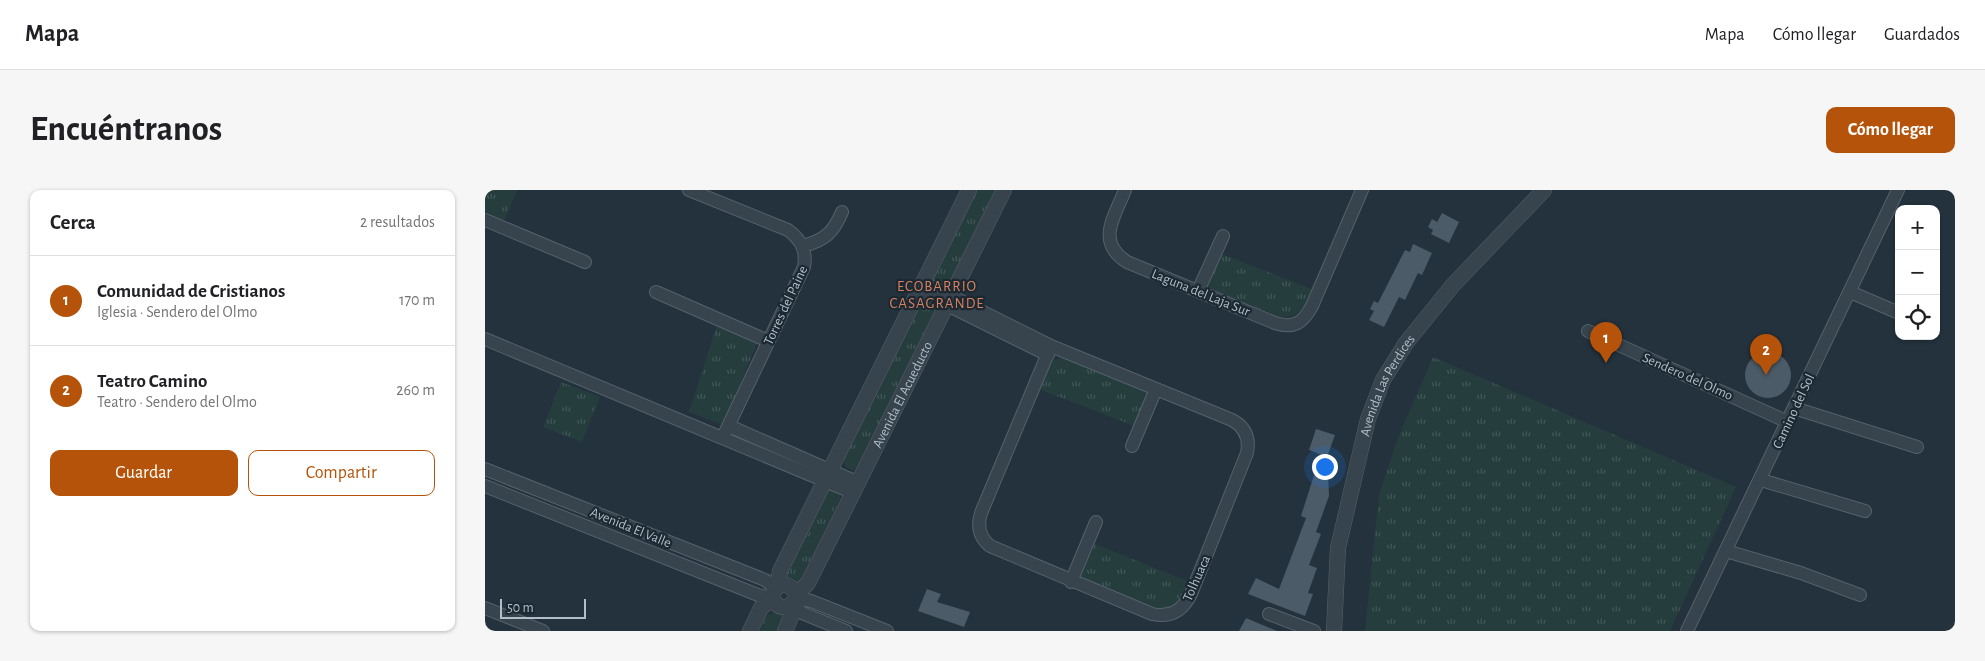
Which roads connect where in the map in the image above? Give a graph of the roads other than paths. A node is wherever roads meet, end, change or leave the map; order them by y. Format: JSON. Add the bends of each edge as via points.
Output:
{"nodes":[{"id":1,"x":689,"y":190,"type":"edge"},
{"id":2,"x":1004,"y":190,"type":"edge"},
{"id":3,"x":1125,"y":190,"type":"edge"},
{"id":4,"x":1362,"y":190,"type":"edge"},
{"id":5,"x":1544,"y":190,"type":"edge"},
{"id":6,"x":1898,"y":190,"type":"edge"},
{"id":7,"x":968,"y":191,"type":"edge"},
{"id":8,"x":842,"y":212,"type":"dead end"},
{"id":9,"x":485,"y":220,"type":"edge"},
{"id":10,"x":1223,"y":236,"type":"dead end"},
{"id":11,"x":803,"y":246,"type":"junction"},
{"id":12,"x":585,"y":262,"type":"dead end"},
{"id":13,"x":921,"y":287,"type":"junction"},
{"id":14,"x":1198,"y":291,"type":"junction"},
{"id":15,"x":656,"y":292,"type":"dead end"},
{"id":16,"x":1850,"y":292,"type":"junction"},
{"id":17,"x":949,"y":300,"type":"junction"},
{"id":18,"x":1895,"y":311,"type":"edge"},
{"id":19,"x":1589,"y":331,"type":"dead end"},
{"id":20,"x":485,"y":339,"type":"edge"},
{"id":21,"x":769,"y":341,"type":"junction"},
{"id":22,"x":1050,"y":350,"type":"junction"},
{"id":23,"x":1156,"y":389,"type":"junction"},
{"id":24,"x":1794,"y":408,"type":"junction"},
{"id":25,"x":1788,"y":422,"type":"junction"},
{"id":26,"x":726,"y":431,"type":"junction"},
{"id":27,"x":1132,"y":446,"type":"dead end"},
{"id":28,"x":1917,"y":447,"type":"dead end"},
{"id":29,"x":485,"y":469,"type":"edge"},
{"id":30,"x":827,"y":475,"type":"junction"},
{"id":31,"x":1761,"y":480,"type":"junction"},
{"id":32,"x":485,"y":486,"type":"edge"},
{"id":33,"x":857,"y":488,"type":"junction"},
{"id":34,"x":1865,"y":511,"type":"dead end"},
{"id":35,"x":1096,"y":522,"type":"dead end"},
{"id":36,"x":1726,"y":551,"type":"junction"},
{"id":37,"x":1071,"y":582,"type":"junction"},
{"id":38,"x":775,"y":593,"type":"junction"},
{"id":39,"x":1860,"y":595,"type":"dead end"},
{"id":40,"x":793,"y":601,"type":"junction"},
{"id":41,"x":485,"y":608,"type":"edge"},
{"id":42,"x":1269,"y":614,"type":"dead end"},
{"id":43,"x":543,"y":631,"type":"edge"},
{"id":44,"x":750,"y":631,"type":"edge"},
{"id":45,"x":785,"y":631,"type":"edge"},
{"id":46,"x":846,"y":631,"type":"edge"},
{"id":47,"x":887,"y":631,"type":"edge"},
{"id":48,"x":1314,"y":631,"type":"edge"},
{"id":49,"x":1334,"y":631,"type":"edge"},
{"id":50,"x":1687,"y":631,"type":"edge"}],
"edges":[{"from":1,"to":11,"type":"street","name":"Torres del Paine","via":[[788,230],[799,238]]},
{"from":2,"to":17,"type":"street","name":"Avenida El Acueducto"},
{"from":3,"to":14,"type":"street","name":"Laguna del Laja Sur","via":[[1110,228],[1110,244],[1118,256]]},
{"from":4,"to":14,"type":"street","name":"Laguna del Laja Sur","via":[[1312,306],[1299,323],[1289,326],[1275,323]]},
{"from":5,"to":49,"type":"street","name":"Avenida Las Perdices","via":[[1453,285],[1406,343],[1383,380],[1368,419],[1341,532],[1336,565]]},
{"from":6,"to":16,"type":"street","name":"Camino del Sol"},
{"from":7,"to":13,"type":"street"},
{"from":8,"to":11,"type":"street","via":[[832,233],[825,239]]},
{"from":9,"to":12,"type":"street"},
{"from":10,"to":14,"type":"street"},
{"from":11,"to":21,"type":"street","name":"Torres del Paine","via":[[805,267]]},
{"from":13,"to":17,"type":"street"},
{"from":13,"to":30,"type":"street"},
{"from":15,"to":21,"type":"street"},
{"from":16,"to":18,"type":"street"},
{"from":16,"to":24,"type":"street","name":"Camino del Sol"},
{"from":17,"to":22,"type":"street"},
{"from":17,"to":33,"type":"street","name":"Avenida El Acueducto"},
{"from":19,"to":25,"type":"street","name":"Sendero del Olmo"},
{"from":20,"to":26,"type":"street"},
{"from":21,"to":26,"type":"street","name":"Torres del Paine"},
{"from":22,"to":23,"type":"street","name":"Tolhuaca"},
{"from":22,"to":37,"type":"street","name":"Tolhuaca","via":[[981,513],[979,531],[989,546]]},
{"from":23,"to":27,"type":"street"},
{"from":23,"to":37,"type":"street","name":"Tolhuaca","via":[[1236,422],[1243,428],[1248,442],[1247,453],[1191,594],[1181,609],[1158,615]]},
{"from":24,"to":25,"type":"street","name":"Camino del Sol"},
{"from":24,"to":28,"type":"street"},
{"from":25,"to":31,"type":"street","name":"Camino del Sol"},
{"from":26,"to":30,"type":"street"},
{"from":29,"to":38,"type":"street","name":"Avenida El Valle","via":[[765,580]]},
{"from":30,"to":33,"type":"street"},
{"from":30,"to":38,"type":"street","via":[[780,571]]},
{"from":31,"to":34,"type":"street"},
{"from":31,"to":36,"type":"street","name":"Camino del Sol"},
{"from":32,"to":38,"type":"street","name":"Avenida El Valle","via":[[757,595]]},
{"from":33,"to":40,"type":"street","name":"Avenida El Acueducto","via":[[808,584]]},
{"from":35,"to":37,"type":"street"},
{"from":36,"to":39,"type":"street"},
{"from":36,"to":50,"type":"street","name":"Camino del Sol"},
{"from":38,"to":40,"type":"street","via":[[780,607]]},
{"from":38,"to":44,"type":"street","via":[[761,608]]},
{"from":40,"to":45,"type":"street","name":"Avenida El Acueducto"},
{"from":40,"to":46,"type":"street","via":[[802,613]]},
{"from":40,"to":47,"type":"street","via":[[811,601]]},
{"from":41,"to":43,"type":"street"},
{"from":42,"to":48,"type":"street"}]}
